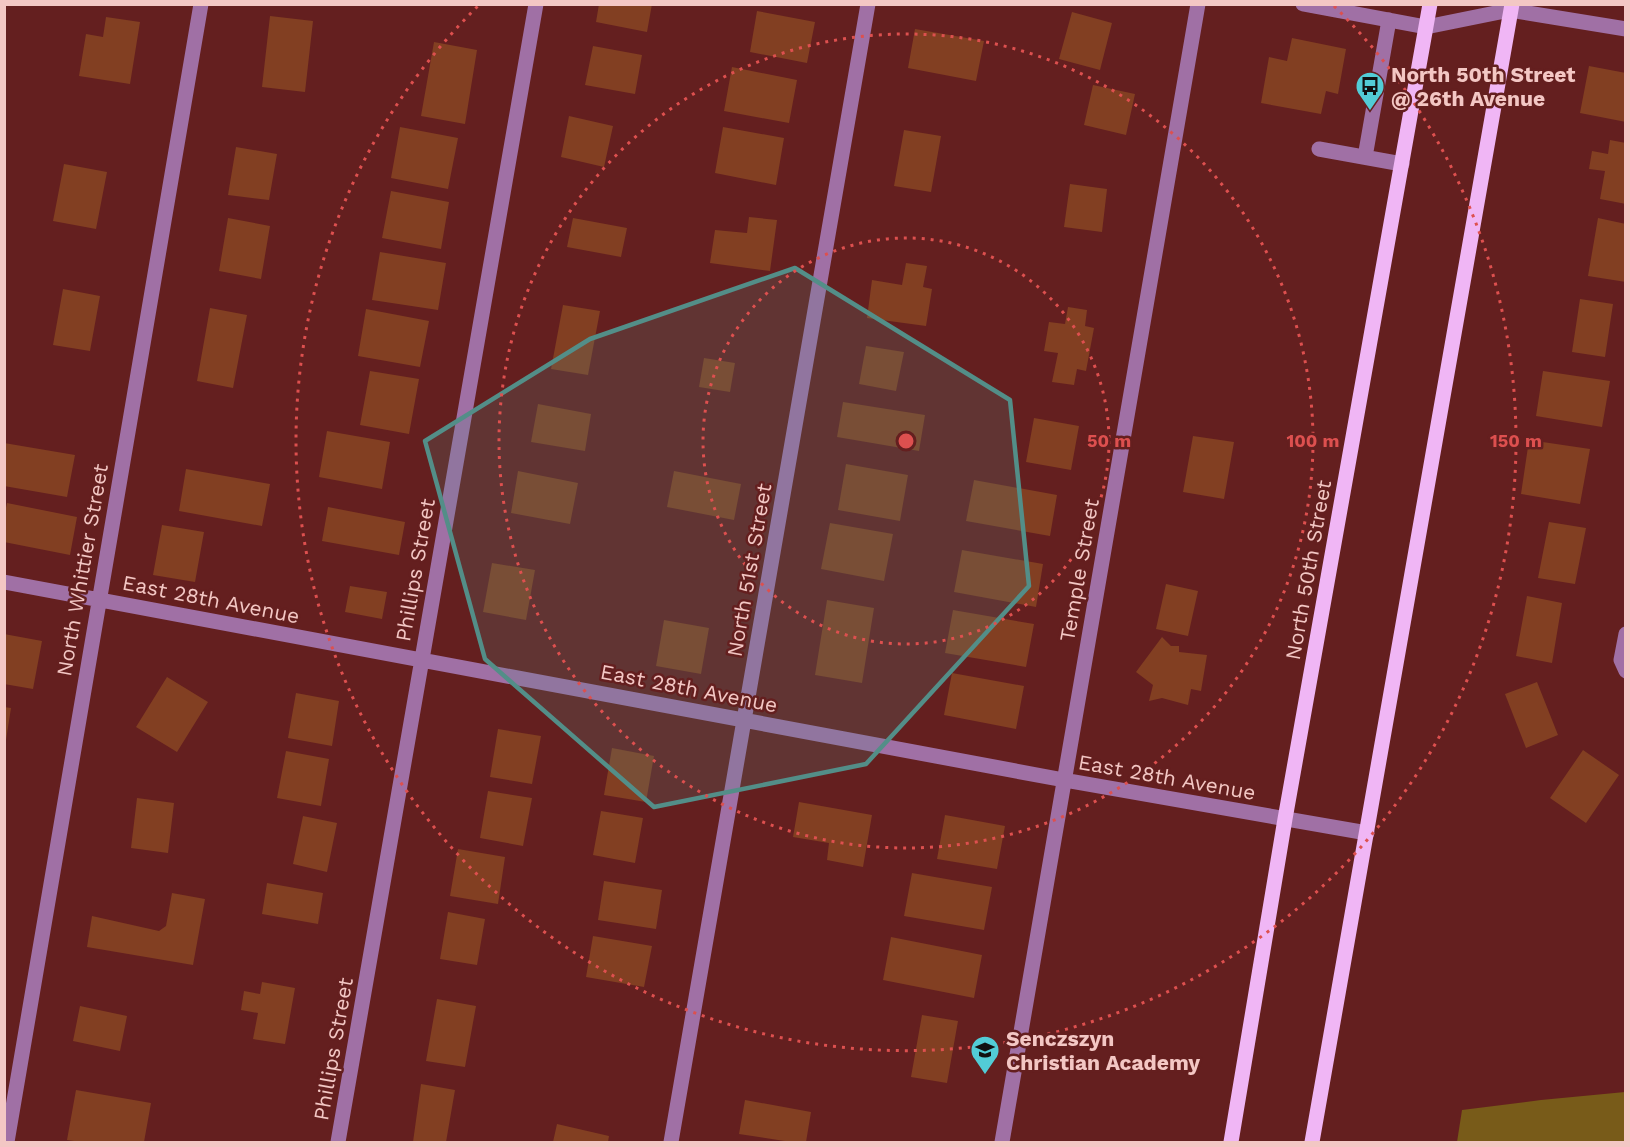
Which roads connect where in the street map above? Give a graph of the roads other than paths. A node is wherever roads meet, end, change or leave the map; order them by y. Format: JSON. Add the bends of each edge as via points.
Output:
{"nodes":[{"id":1,"x":201,"y":4,"type":"edge"},
{"id":2,"x":536,"y":4,"type":"edge"},
{"id":3,"x":868,"y":4,"type":"edge"},
{"id":4,"x":1198,"y":4,"type":"edge"},
{"id":5,"x":1303,"y":4,"type":"edge"},
{"id":6,"x":1430,"y":4,"type":"edge"},
{"id":7,"x":1511,"y":7,"type":"edge"},
{"id":8,"x":1389,"y":20,"type":"junction"},
{"id":9,"x":1426,"y":27,"type":"junction"},
{"id":10,"x":1626,"y":29,"type":"edge"},
{"id":11,"x":1319,"y":149,"type":"dead end"},
{"id":12,"x":1365,"y":157,"type":"junction"},
{"id":13,"x":1402,"y":164,"type":"junction"},
{"id":14,"x":4,"y":582,"type":"edge"},
{"id":15,"x":99,"y":599,"type":"junction"},
{"id":16,"x":1626,"y":634,"type":"edge"},
{"id":17,"x":421,"y":659,"type":"junction"},
{"id":18,"x":1626,"y":671,"type":"edge"},
{"id":19,"x":744,"y":720,"type":"junction"},
{"id":20,"x":1064,"y":780,"type":"junction"},
{"id":21,"x":1285,"y":819,"type":"junction"},
{"id":22,"x":1366,"y":833,"type":"junction"},
{"id":23,"x":7,"y":1143,"type":"edge"},
{"id":24,"x":338,"y":1143,"type":"edge"},
{"id":25,"x":671,"y":1143,"type":"edge"},
{"id":26,"x":1002,"y":1143,"type":"edge"},
{"id":27,"x":1231,"y":1143,"type":"edge"},
{"id":28,"x":1312,"y":1143,"type":"edge"}],
"edges":[{"from":1,"to":15,"type":"street","name":"North Whittier Street"},
{"from":2,"to":17,"type":"street","name":"Phillips Street"},
{"from":3,"to":19,"type":"street","name":"North 51st Street"},
{"from":4,"to":20,"type":"street","name":"Temple Street"},
{"from":5,"to":8,"type":"street"},
{"from":6,"to":9,"type":"main road","name":"North 50th Street"},
{"from":7,"to":9,"type":"street"},
{"from":7,"to":10,"type":"street"},
{"from":7,"to":22,"type":"main road"},
{"from":8,"to":9,"type":"street"},
{"from":8,"to":12,"type":"street"},
{"from":9,"to":13,"type":"main road","name":"North 50th Street"},
{"from":11,"to":12,"type":"street"},
{"from":12,"to":13,"type":"street"},
{"from":13,"to":21,"type":"main road","name":"North 50th Street"},
{"from":14,"to":15,"type":"street","name":"East 28th Avenue"},
{"from":15,"to":17,"type":"street","name":"East 28th Avenue"},
{"from":15,"to":23,"type":"street","name":"North Whittier Street"},
{"from":16,"to":18,"type":"street","via":[[1621,660]]},
{"from":17,"to":19,"type":"street","name":"East 28th Avenue"},
{"from":17,"to":24,"type":"street","name":"Phillips Street"},
{"from":19,"to":20,"type":"street","name":"East 28th Avenue"},
{"from":19,"to":25,"type":"street","name":"North 51st Street"},
{"from":20,"to":21,"type":"street","name":"East 28th Avenue"},
{"from":20,"to":26,"type":"street","name":"Temple Street"},
{"from":21,"to":22,"type":"street","name":"East 28th Avenue"},
{"from":21,"to":27,"type":"main road","name":"North 50th Street"},
{"from":22,"to":28,"type":"main road"}]}
